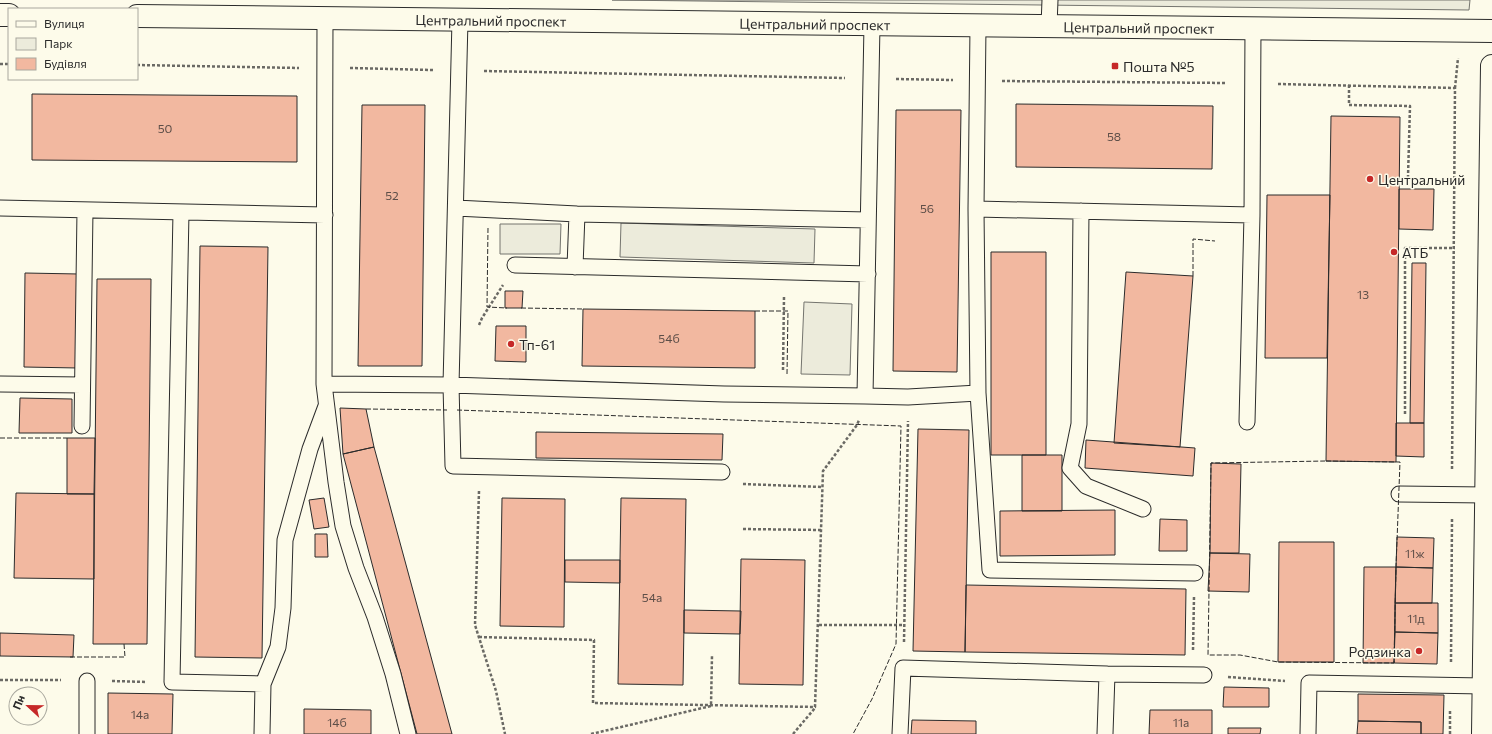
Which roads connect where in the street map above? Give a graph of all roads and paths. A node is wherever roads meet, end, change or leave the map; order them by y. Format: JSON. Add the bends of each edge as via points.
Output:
{"nodes":[{"id":1,"x":1050,"y":0,"type":"edge"},
{"id":2,"x":138,"y":16,"type":"edge"},
{"id":3,"x":325,"y":18,"type":"junction"},
{"id":4,"x":460,"y":20,"type":"junction"},
{"id":5,"x":872,"y":25,"type":"junction"},
{"id":6,"x":978,"y":26,"type":"junction"},
{"id":7,"x":1049,"y":26,"type":"junction"},
{"id":8,"x":1253,"y":28,"type":"junction"},
{"id":9,"x":1492,"y":31,"type":"edge"},
{"id":10,"x":1492,"y":66,"type":"edge"},
{"id":11,"x":1349,"y":85,"type":"dead end"},
{"id":12,"x":1408,"y":177,"type":"dead end"},
{"id":13,"x":0,"y":208,"type":"edge"},
{"id":14,"x":456,"y":208,"type":"junction"},
{"id":15,"x":976,"y":208,"type":"junction"},
{"id":16,"x":85,"y":210,"type":"junction"},
{"id":17,"x":1081,"y":211,"type":"junction"},
{"id":18,"x":180,"y":212,"type":"junction"},
{"id":19,"x":577,"y":214,"type":"junction"},
{"id":20,"x":325,"y":215,"type":"junction"},
{"id":21,"x":1252,"y":215,"type":"junction"},
{"id":22,"x":868,"y":220,"type":"junction"},
{"id":23,"x":1454,"y":248,"type":"dead end"},
{"id":24,"x":515,"y":265,"type":"joint"},
{"id":25,"x":575,"y":267,"type":"junction"},
{"id":26,"x":785,"y":272,"type":"junction"},
{"id":27,"x":868,"y":274,"type":"junction"},
{"id":28,"x":477,"y":332,"type":"dead end"},
{"id":29,"x":0,"y":384,"type":"edge"},
{"id":30,"x":324,"y":384,"type":"junction"},
{"id":31,"x":82,"y":385,"type":"junction"},
{"id":32,"x":451,"y":385,"type":"junction"},
{"id":33,"x":978,"y":393,"type":"junction"},
{"id":34,"x":782,"y":395,"type":"junction"},
{"id":35,"x":865,"y":396,"type":"junction"},
{"id":36,"x":908,"y":397,"type":"junction"},
{"id":37,"x":327,"y":405,"type":"junction"},
{"id":38,"x":1405,"y":414,"type":"dead end"},
{"id":39,"x":1247,"y":422,"type":"dead end"},
{"id":40,"x":82,"y":426,"type":"dead end"},
{"id":41,"x":479,"y":467,"type":"junction"},
{"id":42,"x":722,"y":472,"type":"joint"},
{"id":43,"x":822,"y":487,"type":"junction"},
{"id":44,"x":1398,"y":494,"type":"dead end"},
{"id":45,"x":1486,"y":495,"type":"junction"},
{"id":46,"x":1143,"y":509,"type":"dead end"},
{"id":47,"x":743,"y":529,"type":"dead end"},
{"id":48,"x":821,"y":530,"type":"junction"},
{"id":49,"x":1195,"y":573,"type":"joint"},
{"id":50,"x":819,"y":625,"type":"junction"},
{"id":51,"x":904,"y":625,"type":"junction"},
{"id":52,"x":479,"y":637,"type":"junction"},
{"id":53,"x":712,"y":655,"type":"dead end"},
{"id":54,"x":903,"y":668,"type":"junction"},
{"id":55,"x":1107,"y":674,"type":"junction"},
{"id":56,"x":1198,"y":675,"type":"junction"},
{"id":57,"x":0,"y":680,"type":"edge"},
{"id":58,"x":87,"y":681,"type":"junction"},
{"id":59,"x":172,"y":682,"type":"junction"},
{"id":60,"x":1309,"y":683,"type":"junction"},
{"id":61,"x":263,"y":684,"type":"junction"},
{"id":62,"x":1487,"y":700,"type":"edge"},
{"id":63,"x":711,"y":706,"type":"junction"},
{"id":64,"x":815,"y":707,"type":"junction"},
{"id":65,"x":87,"y":734,"type":"edge"},
{"id":66,"x":262,"y":734,"type":"edge"},
{"id":67,"x":408,"y":734,"type":"edge"},
{"id":68,"x":505,"y":734,"type":"edge"},
{"id":69,"x":592,"y":734,"type":"edge"},
{"id":70,"x":793,"y":734,"type":"edge"},
{"id":71,"x":900,"y":734,"type":"edge"},
{"id":72,"x":1105,"y":734,"type":"edge"},
{"id":73,"x":1308,"y":734,"type":"edge"},
{"id":74,"x":1483,"y":734,"type":"edge"}],
"edges":[{"from":1,"to":7,"type":"lane"},
{"from":2,"to":3,"type":"street","name":"Центральний проспект"},
{"from":3,"to":4,"type":"street","name":"Центральний проспект"},
{"from":3,"to":20,"type":"lane"},
{"from":4,"to":5,"type":"street","name":"Центральний проспект"},
{"from":4,"to":14,"type":"lane"},
{"from":5,"to":6,"type":"street","name":"Центральний проспект"},
{"from":5,"to":22,"type":"lane"},
{"from":6,"to":7,"type":"street","name":"Центральний проспект"},
{"from":6,"to":15,"type":"lane"},
{"from":7,"to":8,"type":"street","name":"Центральний проспект"},
{"from":8,"to":9,"type":"street","name":"Центральний проспект"},
{"from":8,"to":21,"type":"lane"},
{"from":10,"to":45,"type":"street"},
{"from":11,"to":12,"type":"path","via":[[1349,105],[1410,106]]},
{"from":13,"to":16,"type":"lane"},
{"from":14,"to":19,"type":"lane"},
{"from":14,"to":32,"type":"lane"},
{"from":15,"to":17,"type":"lane"},
{"from":15,"to":33,"type":"lane"},
{"from":16,"to":18,"type":"lane"},
{"from":16,"to":31,"type":"lane"},
{"from":17,"to":21,"type":"lane"},
{"from":17,"to":46,"type":"lane","via":[[1079,424],[1070,468],[1086,486]]},
{"from":18,"to":20,"type":"lane"},
{"from":18,"to":59,"type":"lane"},
{"from":19,"to":22,"type":"lane"},
{"from":19,"to":25,"type":"lane"},
{"from":20,"to":30,"type":"lane"},
{"from":21,"to":39,"type":"lane"},
{"from":22,"to":27,"type":"lane"},
{"from":23,"to":38,"type":"path","via":[[1404,248]]},
{"from":24,"to":25,"type":"lane"},
{"from":24,"to":28,"type":"path","via":[[482,318]]},
{"from":25,"to":26,"type":"lane"},
{"from":26,"to":27,"type":"lane"},
{"from":26,"to":34,"type":"path"},
{"from":27,"to":35,"type":"lane"},
{"from":29,"to":31,"type":"lane"},
{"from":30,"to":32,"type":"lane"},
{"from":30,"to":37,"type":"lane"},
{"from":31,"to":40,"type":"lane"},
{"from":32,"to":34,"type":"lane"},
{"from":32,"to":41,"type":"lane","via":[[453,466]]},
{"from":33,"to":36,"type":"lane"},
{"from":33,"to":49,"type":"lane","via":[[990,570]]},
{"from":34,"to":35,"type":"lane"},
{"from":35,"to":36,"type":"lane"},
{"from":35,"to":43,"type":"path","via":[[858,425],[823,471]]},
{"from":36,"to":51,"type":"path"},
{"from":37,"to":61,"type":"lane","via":[[310,449],[285,540],[283,608],[278,647]]},
{"from":37,"to":67,"type":"lane","via":[[343,526],[393,674]]},
{"from":41,"to":42,"type":"lane"},
{"from":41,"to":52,"type":"path","via":[[475,624]]},
{"from":42,"to":43,"type":"path","via":[[722,483]]},
{"from":43,"to":48,"type":"path"},
{"from":44,"to":45,"type":"lane"},
{"from":45,"to":62,"type":"street"},
{"from":47,"to":48,"type":"path"},
{"from":48,"to":50,"type":"path"},
{"from":49,"to":56,"type":"path"},
{"from":50,"to":51,"type":"path"},
{"from":50,"to":64,"type":"path"},
{"from":51,"to":54,"type":"path"},
{"from":52,"to":63,"type":"path","via":[[594,640],[593,704]]},
{"from":52,"to":68,"type":"path","via":[[496,691]]},
{"from":53,"to":63,"type":"path"},
{"from":54,"to":55,"type":"lane"},
{"from":54,"to":71,"type":"lane"},
{"from":55,"to":56,"type":"lane"},
{"from":55,"to":72,"type":"lane"},
{"from":56,"to":60,"type":"path"},
{"from":57,"to":58,"type":"path"},
{"from":58,"to":59,"type":"path"},
{"from":58,"to":65,"type":"lane"},
{"from":59,"to":61,"type":"lane"},
{"from":60,"to":62,"type":"lane"},
{"from":60,"to":73,"type":"lane"},
{"from":61,"to":66,"type":"lane"},
{"from":62,"to":74,"type":"street"},
{"from":63,"to":64,"type":"path"},
{"from":63,"to":69,"type":"path"},
{"from":64,"to":70,"type":"path"}]}
